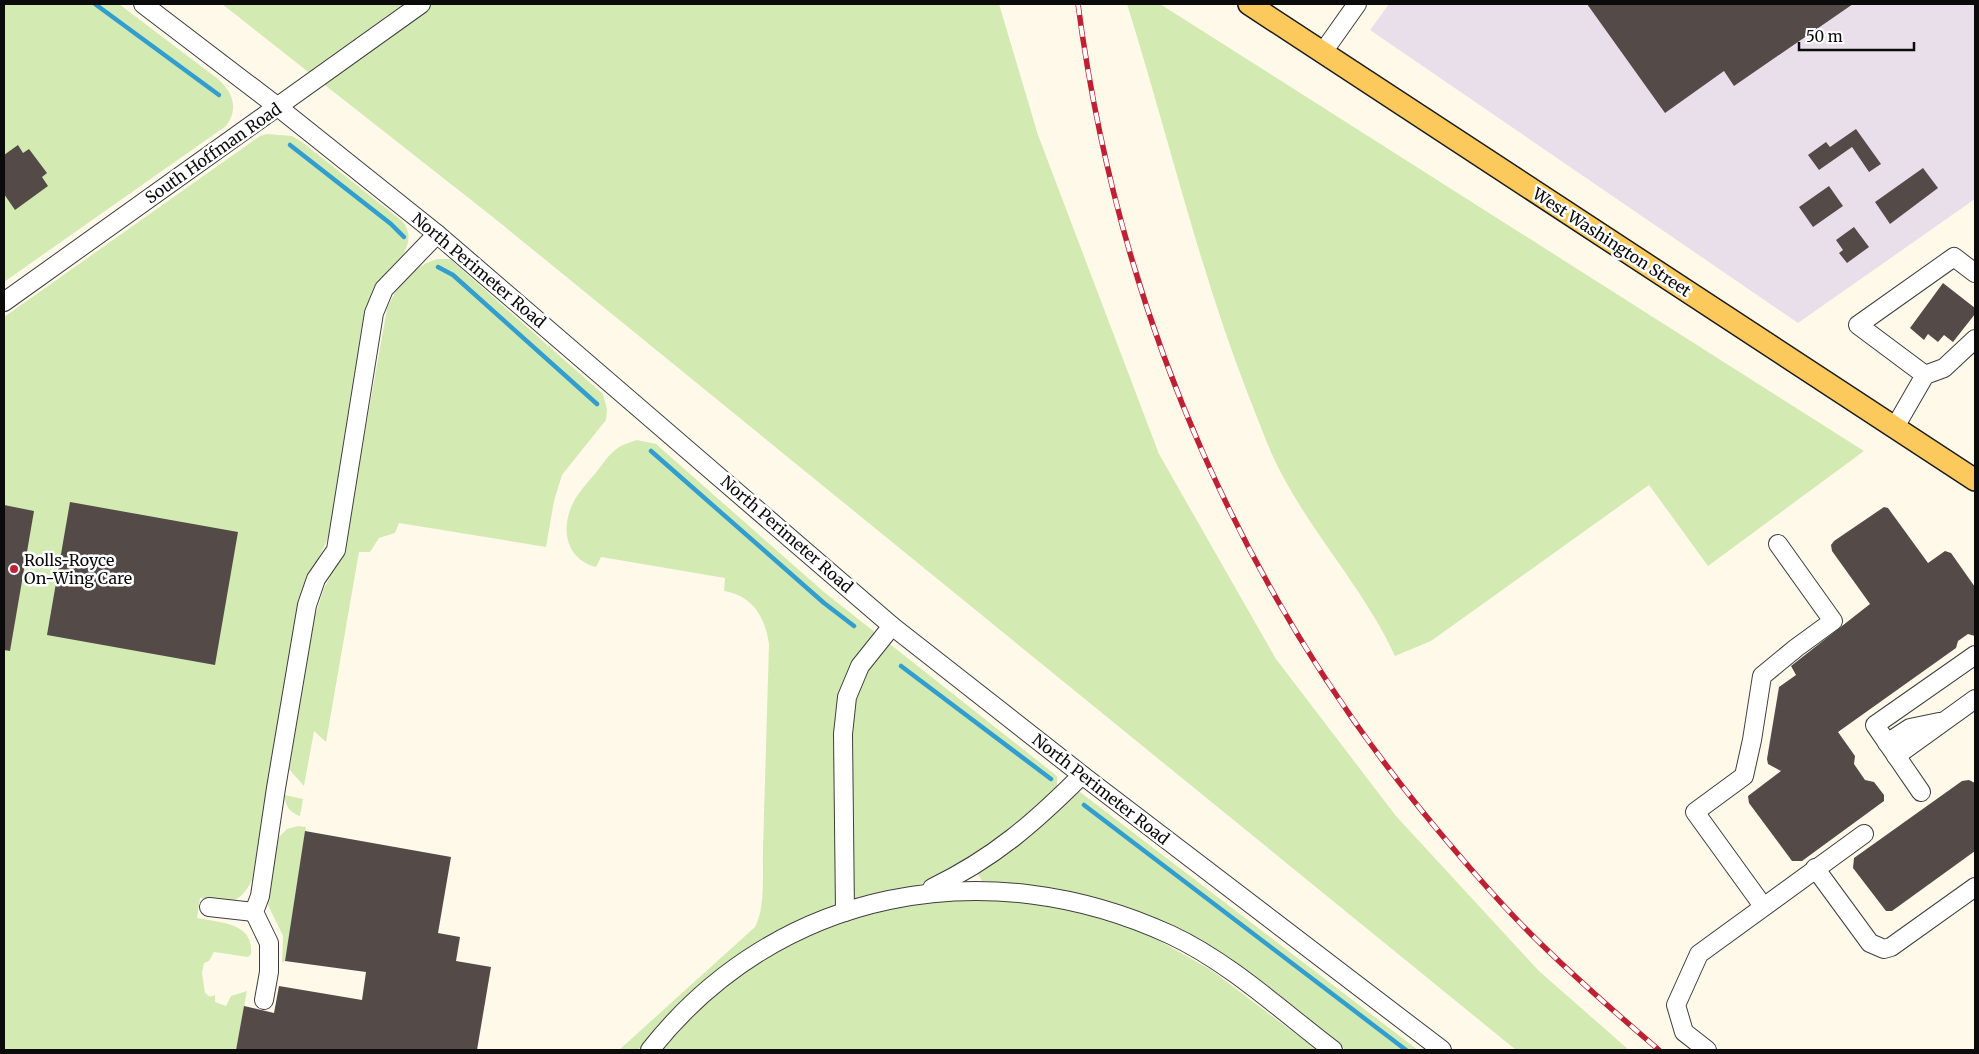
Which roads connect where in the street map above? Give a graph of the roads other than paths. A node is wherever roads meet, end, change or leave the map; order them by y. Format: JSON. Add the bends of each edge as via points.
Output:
{"nodes":[{"id":1,"x":143,"y":4,"type":"edge"},
{"id":2,"x":421,"y":4,"type":"edge"},
{"id":3,"x":1249,"y":4,"type":"edge"},
{"id":4,"x":1357,"y":4,"type":"edge"},
{"id":5,"x":1323,"y":52,"type":"junction"},
{"id":6,"x":278,"y":106,"type":"junction"},
{"id":7,"x":438,"y":234,"type":"junction"},
{"id":8,"x":1975,"y":273,"type":"edge"},
{"id":9,"x":4,"y":302,"type":"edge"},
{"id":10,"x":1975,"y":339,"type":"edge"},
{"id":11,"x":1925,"y":376,"type":"junction"},
{"id":12,"x":1895,"y":427,"type":"junction"},
{"id":13,"x":1975,"y":480,"type":"edge"},
{"id":14,"x":1778,"y":544,"type":"dead end"},
{"id":15,"x":892,"y":626,"type":"junction"},
{"id":16,"x":1975,"y":655,"type":"edge"},
{"id":17,"x":1975,"y":699,"type":"edge"},
{"id":18,"x":1891,"y":749,"type":"junction"},
{"id":19,"x":1082,"y":775,"type":"junction"},
{"id":20,"x":1921,"y":792,"type":"dead end"},
{"id":21,"x":1864,"y":834,"type":"dead end"},
{"id":22,"x":1816,"y":868,"type":"junction"},
{"id":23,"x":1975,"y":887,"type":"edge"},
{"id":24,"x":921,"y":894,"type":"junction"},
{"id":25,"x":1764,"y":906,"type":"junction"},
{"id":26,"x":209,"y":907,"type":"dead end"},
{"id":27,"x":254,"y":912,"type":"junction"},
{"id":28,"x":845,"y":912,"type":"junction"},
{"id":29,"x":264,"y":1000,"type":"dead end"},
{"id":30,"x":650,"y":1050,"type":"edge"},
{"id":31,"x":1333,"y":1050,"type":"edge"},
{"id":32,"x":1442,"y":1050,"type":"edge"},
{"id":33,"x":1708,"y":1050,"type":"edge"}],
"edges":[{"from":1,"to":6,"type":"street","name":"North Perimeter Road"},
{"from":2,"to":6,"type":"street","name":"South Hoffman Road"},
{"from":3,"to":5,"type":"main road","name":"West Washington Street"},
{"from":4,"to":5,"type":"street"},
{"from":5,"to":12,"type":"main road","name":"West Washington Street"},
{"from":6,"to":7,"type":"street","name":"North Perimeter Road"},
{"from":6,"to":9,"type":"street","name":"South Hoffman Road"},
{"from":7,"to":15,"type":"street","name":"North Perimeter Road"},
{"from":7,"to":27,"type":"street","via":[[384,289],[374,313],[336,550],[316,579],[307,605],[260,896]]},
{"from":8,"to":11,"type":"street","via":[[1954,257],[1858,325]]},
{"from":10,"to":11,"type":"street","via":[[1944,368]]},
{"from":11,"to":12,"type":"street"},
{"from":12,"to":13,"type":"main road","name":"West Washington Street"},
{"from":14,"to":25,"type":"street","via":[[1833,621],[1762,676],[1744,776],[1695,812]]},
{"from":15,"to":19,"type":"street","name":"North Perimeter Road"},
{"from":15,"to":28,"type":"street","via":[[860,666],[847,697],[843,734]]},
{"from":16,"to":18,"type":"street","via":[[1875,725]]},
{"from":17,"to":18,"type":"street","via":[[1944,721],[1910,728]]},
{"from":18,"to":20,"type":"street"},
{"from":19,"to":24,"type":"street","via":[[1020,834],[960,874]]},
{"from":19,"to":32,"type":"street","name":"North Perimeter Road"},
{"from":21,"to":22,"type":"street"},
{"from":22,"to":23,"type":"street","via":[[1870,943],[1884,948],[1891,948]]},
{"from":22,"to":25,"type":"street"},
{"from":24,"to":28,"type":"street"},
{"from":24,"to":31,"type":"street","via":[[963,890],[1024,892],[1091,905],[1124,916],[1197,950]]},
{"from":25,"to":33,"type":"street","via":[[1698,954],[1676,1005],[1684,1032]]},
{"from":26,"to":27,"type":"street"},
{"from":27,"to":29,"type":"street","via":[[269,943],[269,972]]},
{"from":28,"to":30,"type":"street","via":[[788,936],[746,962],[691,1005]]}]}
